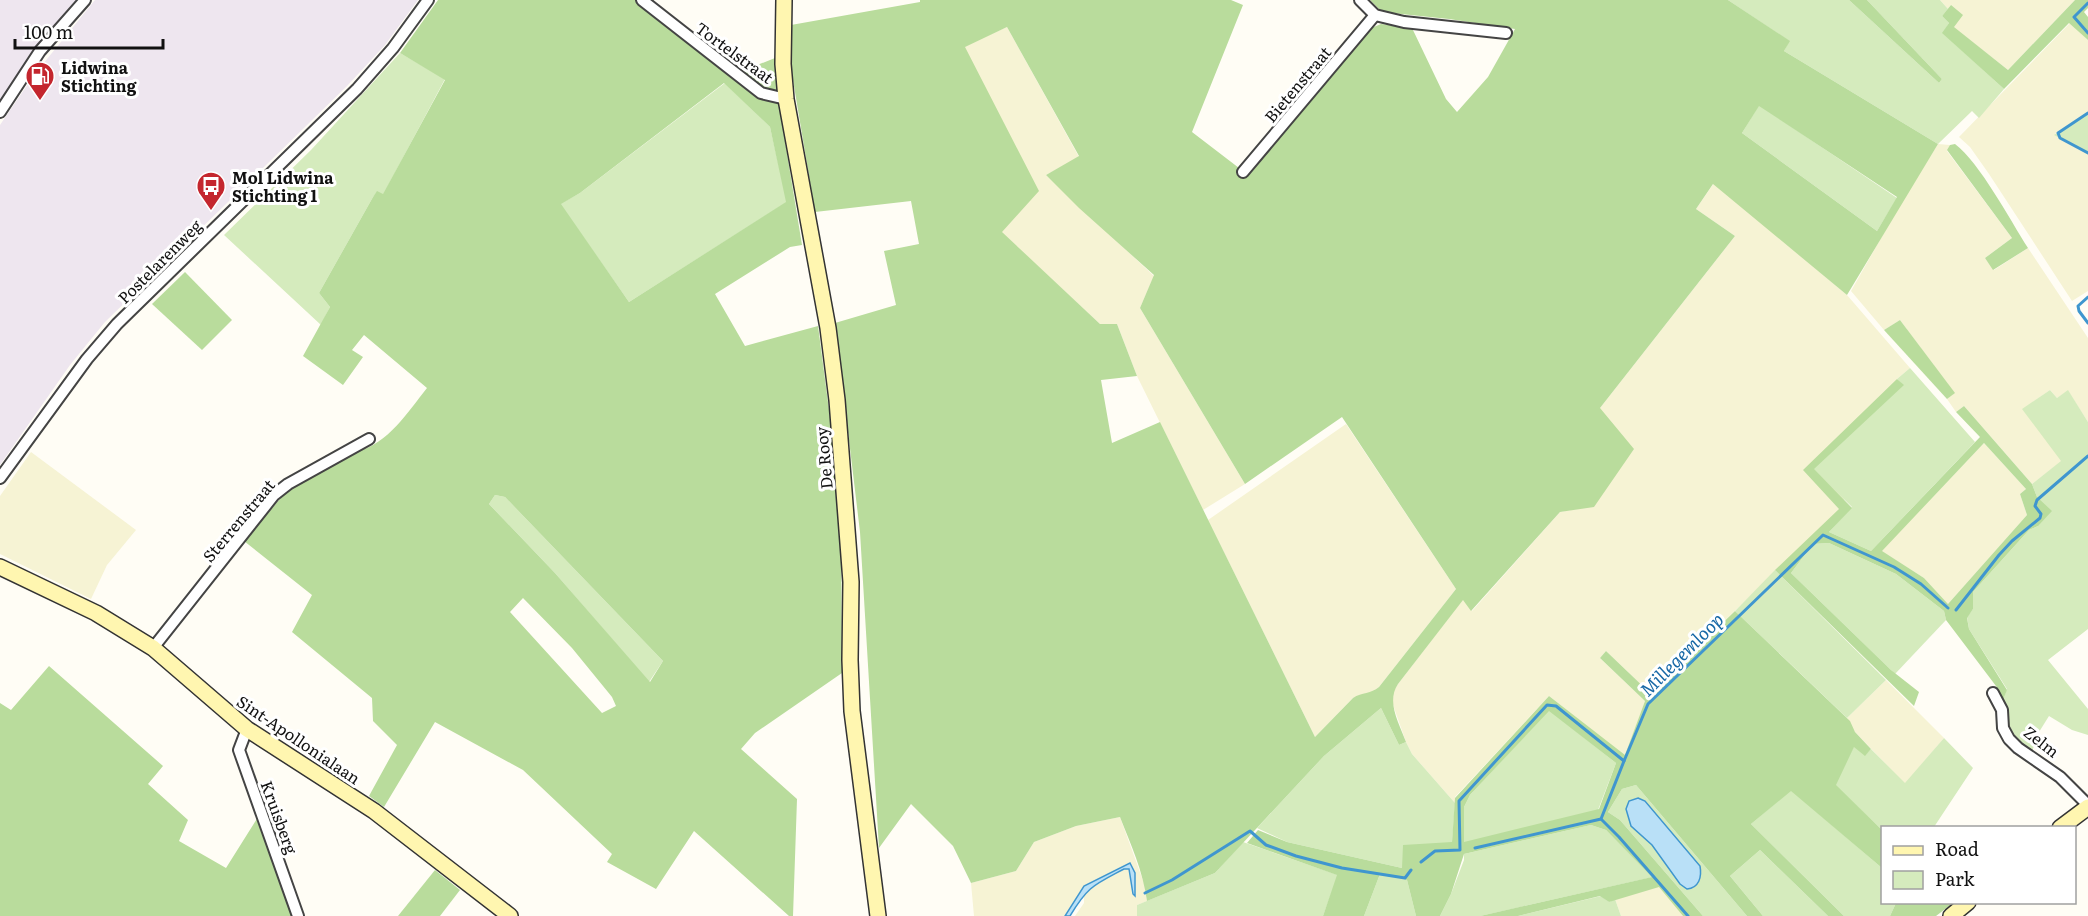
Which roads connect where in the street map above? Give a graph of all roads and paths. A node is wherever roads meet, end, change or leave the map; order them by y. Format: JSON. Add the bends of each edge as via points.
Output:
{"nodes":[{"id":1,"x":85,"y":0,"type":"edge"},
{"id":2,"x":428,"y":0,"type":"edge"},
{"id":3,"x":642,"y":0,"type":"edge"},
{"id":4,"x":784,"y":0,"type":"edge"},
{"id":5,"x":1360,"y":0,"type":"edge"},
{"id":6,"x":1375,"y":15,"type":"junction"},
{"id":7,"x":1506,"y":33,"type":"dead end"},
{"id":8,"x":786,"y":99,"type":"junction"},
{"id":9,"x":0,"y":112,"type":"edge"},
{"id":10,"x":1243,"y":172,"type":"dead end"},
{"id":11,"x":369,"y":438,"type":"dead end"},
{"id":12,"x":0,"y":478,"type":"edge"},
{"id":13,"x":0,"y":567,"type":"edge"},
{"id":14,"x":153,"y":648,"type":"junction"},
{"id":15,"x":1993,"y":693,"type":"dead end"},
{"id":16,"x":247,"y":729,"type":"junction"},
{"id":17,"x":2088,"y":806,"type":"edge"},
{"id":18,"x":2063,"y":826,"type":"edge"},
{"id":19,"x":1967,"y":904,"type":"edge"},
{"id":20,"x":298,"y":916,"type":"edge"},
{"id":21,"x":510,"y":916,"type":"edge"},
{"id":22,"x":878,"y":916,"type":"edge"},
{"id":23,"x":1951,"y":916,"type":"edge"}],
"edges":[{"from":1,"to":9,"type":"street","via":[[40,51]]},
{"from":2,"to":12,"type":"street","name":"Postelarenweg","via":[[357,88],[117,324],[87,358]]},
{"from":3,"to":8,"type":"street","name":"Tortelstraat","via":[[761,93]]},
{"from":4,"to":8,"type":"street","name":"De Rooy"},
{"from":5,"to":6,"type":"street"},
{"from":6,"to":7,"type":"street"},
{"from":6,"to":10,"type":"street","name":"Bietenstraat"},
{"from":8,"to":22,"type":"street","name":"De Rooy","via":[[828,328],[837,400],[851,572],[852,711]]},
{"from":11,"to":14,"type":"street","name":"Sterrenstraat","via":[[274,495]]},
{"from":13,"to":14,"type":"street","name":"Sint-Apollonialaan","via":[[96,613]]},
{"from":14,"to":16,"type":"street","name":"Sint-Apollonialaan"},
{"from":15,"to":17,"type":"street","name":"Zelm","via":[[2009,739],[2060,777]]},
{"from":16,"to":20,"type":"street","name":"Kruisberg","via":[[239,750]]},
{"from":16,"to":21,"type":"street","name":"Sint-Apollonialaan","via":[[374,812]]},
{"from":17,"to":18,"type":"street","name":"Zelm"},
{"from":19,"to":23,"type":"street"}]}
